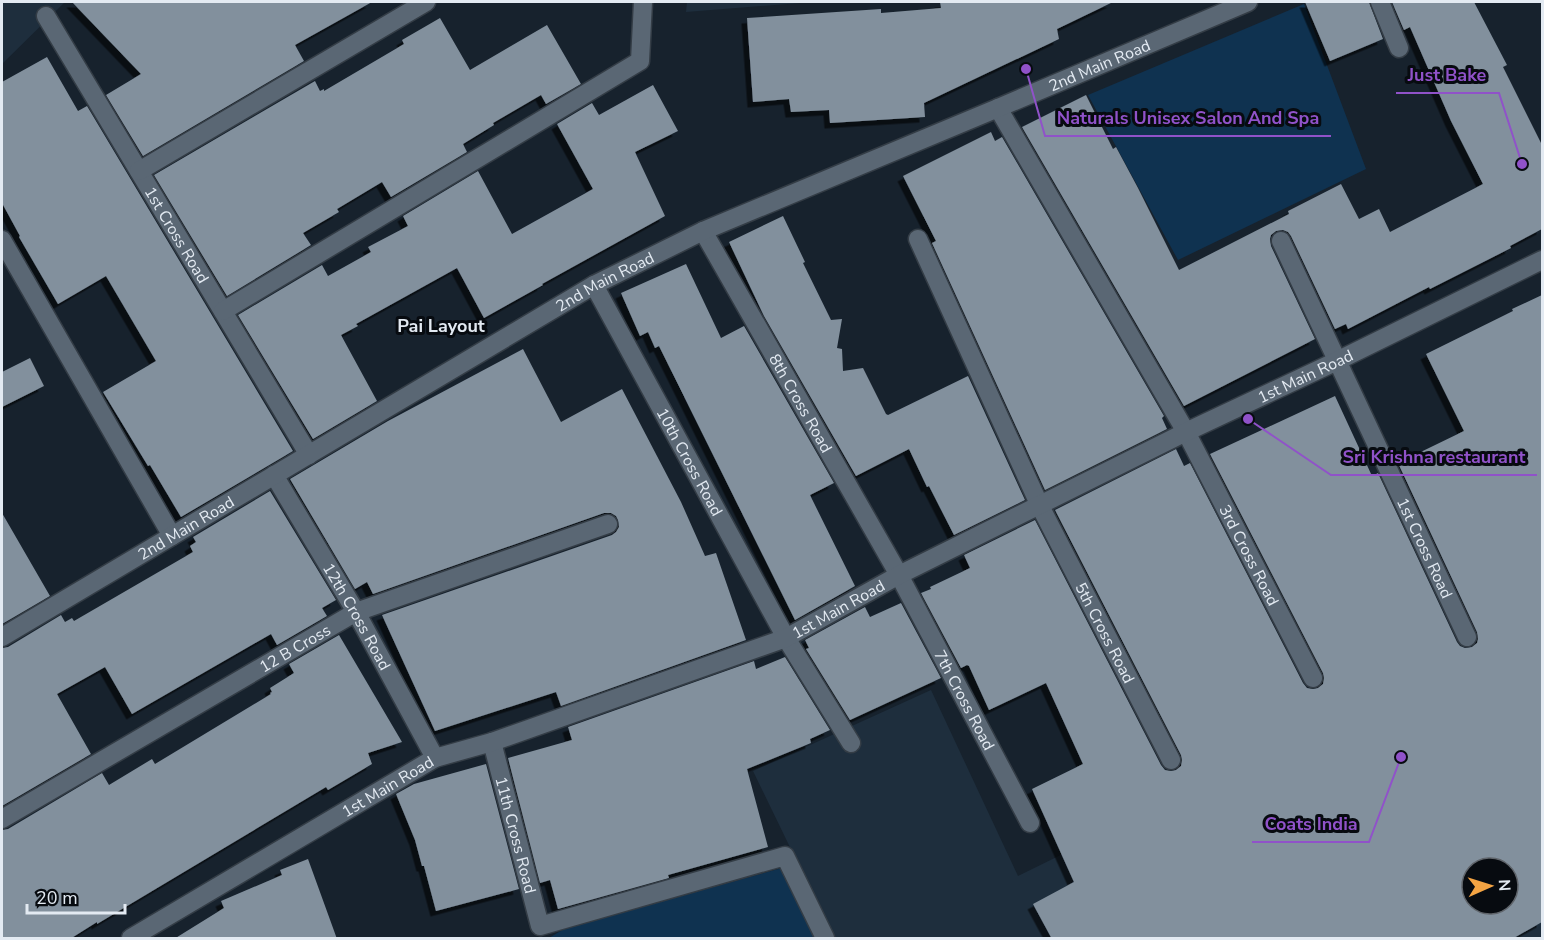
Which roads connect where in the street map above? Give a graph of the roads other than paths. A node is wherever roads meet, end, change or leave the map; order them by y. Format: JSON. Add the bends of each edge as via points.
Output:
{"nodes":[{"id":1,"x":426,"y":2,"type":"edge"},
{"id":2,"x":644,"y":2,"type":"edge"},
{"id":3,"x":1248,"y":2,"type":"edge"},
{"id":4,"x":1380,"y":2,"type":"edge"},
{"id":5,"x":46,"y":16,"type":"dead end"},
{"id":6,"x":1399,"y":48,"type":"dead end"},
{"id":7,"x":998,"y":108,"type":"junction"},
{"id":8,"x":139,"y":171,"type":"junction"},
{"id":9,"x":703,"y":231,"type":"junction"},
{"id":10,"x":918,"y":239,"type":"dead end"},
{"id":11,"x":2,"y":240,"type":"edge"},
{"id":12,"x":1281,"y":241,"type":"dead end"},
{"id":13,"x":1542,"y":260,"type":"edge"},
{"id":14,"x":594,"y":285,"type":"junction"},
{"id":15,"x":223,"y":311,"type":"junction"},
{"id":16,"x":1337,"y":361,"type":"junction"},
{"id":17,"x":1186,"y":432,"type":"junction"},
{"id":18,"x":309,"y":455,"type":"junction"},
{"id":19,"x":274,"y":475,"type":"junction"},
{"id":20,"x":1041,"y":506,"type":"junction"},
{"id":21,"x":608,"y":524,"type":"dead end"},
{"id":22,"x":172,"y":536,"type":"junction"},
{"id":23,"x":899,"y":575,"type":"junction"},
{"id":24,"x":356,"y":612,"type":"junction"},
{"id":25,"x":2,"y":637,"type":"edge"},
{"id":26,"x":1467,"y":637,"type":"dead end"},
{"id":27,"x":786,"y":638,"type":"junction"},
{"id":28,"x":1313,"y":678,"type":"dead end"},
{"id":29,"x":492,"y":742,"type":"junction"},
{"id":30,"x":851,"y":743,"type":"dead end"},
{"id":31,"x":435,"y":758,"type":"junction"},
{"id":32,"x":1171,"y":760,"type":"dead end"},
{"id":33,"x":2,"y":819,"type":"edge"},
{"id":34,"x":1030,"y":823,"type":"dead end"},
{"id":35,"x":131,"y":939,"type":"edge"},
{"id":36,"x":825,"y":939,"type":"edge"}],
"edges":[{"from":1,"to":8,"type":"street"},
{"from":2,"to":15,"type":"street","via":[[640,61]]},
{"from":3,"to":7,"type":"street","name":"2nd Main Road"},
{"from":4,"to":6,"type":"street"},
{"from":5,"to":8,"type":"street","name":"1st Cross Road"},
{"from":7,"to":9,"type":"street","name":"2nd Main Road"},
{"from":7,"to":17,"type":"street","name":"3rd Cross Road"},
{"from":8,"to":15,"type":"street","name":"1st Cross Road"},
{"from":9,"to":14,"type":"street","name":"2nd Main Road"},
{"from":9,"to":23,"type":"street","name":"8th Cross Road"},
{"from":10,"to":20,"type":"street","name":"5th Cross Road"},
{"from":11,"to":22,"type":"street"},
{"from":12,"to":16,"type":"street","name":"1st Cross Road"},
{"from":13,"to":16,"type":"street","name":"1st Main Road"},
{"from":14,"to":18,"type":"street","name":"2nd Main Road"},
{"from":14,"to":27,"type":"street","name":"10th Cross Road"},
{"from":15,"to":18,"type":"street","name":"1st Cross Road"},
{"from":16,"to":17,"type":"street","name":"1st Main Road"},
{"from":16,"to":26,"type":"street","name":"1st Cross Road"},
{"from":17,"to":20,"type":"street","name":"1st Main Road"},
{"from":17,"to":28,"type":"street","name":"3rd Cross Road"},
{"from":18,"to":19,"type":"street","name":"2nd Main Road"},
{"from":19,"to":22,"type":"street","name":"2nd Main Road"},
{"from":19,"to":24,"type":"street","name":"12th Cross Road"},
{"from":20,"to":23,"type":"street","name":"1st Main Road"},
{"from":20,"to":32,"type":"street","name":"5th Cross Road"},
{"from":21,"to":24,"type":"street","name":"12 B Cross"},
{"from":22,"to":25,"type":"street","name":"2nd Main Road"},
{"from":23,"to":27,"type":"street","name":"1st Main Road"},
{"from":23,"to":34,"type":"street","name":"7th Cross Road"},
{"from":24,"to":31,"type":"street","name":"12th Cross Road"},
{"from":24,"to":33,"type":"street","name":"12 B Cross"},
{"from":27,"to":29,"type":"street","name":"1st Main Road"},
{"from":27,"to":30,"type":"street","name":"10th Cross Road"},
{"from":29,"to":31,"type":"street","name":"1st Main Road"},
{"from":29,"to":36,"type":"street","name":"11th Cross Road","via":[[540,926],[785,856]]},
{"from":31,"to":35,"type":"street","name":"1st Main Road"}]}
